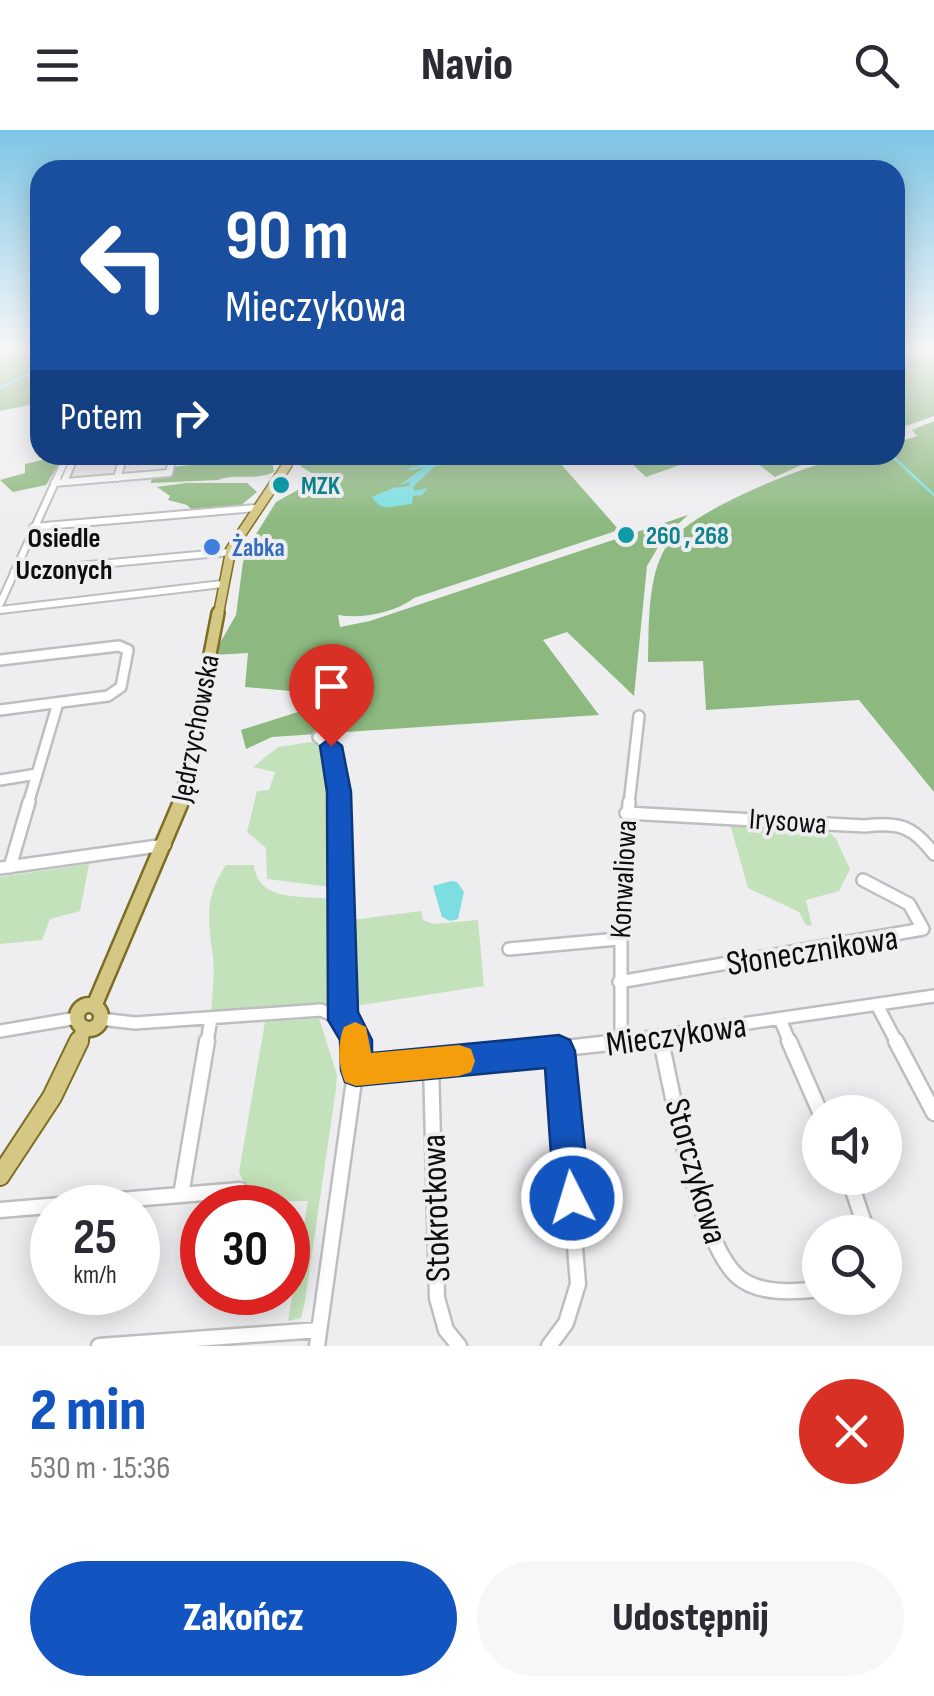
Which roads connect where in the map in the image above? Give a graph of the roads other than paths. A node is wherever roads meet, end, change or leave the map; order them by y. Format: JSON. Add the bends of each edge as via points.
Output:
{"nodes":[{"id":1,"x":63,"y":465,"type":"edge"},
{"id":2,"x":72,"y":465,"type":"edge"},
{"id":3,"x":121,"y":465,"type":"edge"},
{"id":4,"x":170,"y":465,"type":"edge"},
{"id":5,"x":287,"y":465,"type":"edge"},
{"id":6,"x":117,"y":478,"type":"junction"},
{"id":7,"x":64,"y":482,"type":"junction"},
{"id":8,"x":54,"y":483,"type":"junction"},
{"id":9,"x":256,"y":508,"type":"junction"},
{"id":10,"x":33,"y":528,"type":"junction"},
{"id":11,"x":230,"y":552,"type":"junction"},
{"id":12,"x":14,"y":572,"type":"junction"},
{"id":13,"x":222,"y":584,"type":"junction"},
{"id":14,"x":0,"y":607,"type":"edge"},
{"id":15,"x":0,"y":660,"type":"edge"},
{"id":16,"x":58,"y":703,"type":"junction"},
{"id":17,"x":0,"y":710,"type":"edge"},
{"id":18,"x":638,"y":716,"type":"dead end"},
{"id":19,"x":318,"y":737,"type":"dead end"},
{"id":20,"x":37,"y":774,"type":"junction"},
{"id":21,"x":0,"y":780,"type":"edge"},
{"id":22,"x":626,"y":813,"type":"junction"},
{"id":23,"x":167,"y":845,"type":"junction"},
{"id":24,"x":934,"y":854,"type":"edge"},
{"id":25,"x":5,"y":868,"type":"edge"},
{"id":26,"x":863,"y":880,"type":"dead end"},
{"id":27,"x":618,"y":940,"type":"junction"},
{"id":28,"x":509,"y":949,"type":"dead end"},
{"id":29,"x":618,"y":982,"type":"junction"},
{"id":30,"x":934,"y":996,"type":"edge"},
{"id":31,"x":877,"y":1004,"type":"junction"},
{"id":32,"x":98,"y":1012,"type":"junction"},
{"id":33,"x":211,"y":1018,"type":"junction"},
{"id":34,"x":780,"y":1019,"type":"junction"},
{"id":35,"x":343,"y":1020,"type":"junction"},
{"id":36,"x":80,"y":1024,"type":"junction"},
{"id":37,"x":0,"y":1031,"type":"edge"},
{"id":38,"x":660,"y":1037,"type":"junction"},
{"id":39,"x":621,"y":1043,"type":"junction"},
{"id":40,"x":559,"y":1051,"type":"junction"},
{"id":41,"x":431,"y":1064,"type":"junction"},
{"id":42,"x":356,"y":1070,"type":"junction"},
{"id":43,"x":813,"y":1095,"type":"edge"},
{"id":44,"x":934,"y":1113,"type":"edge"},
{"id":45,"x":0,"y":1176,"type":"edge"},
{"id":46,"x":183,"y":1185,"type":"edge"},
{"id":47,"x":180,"y":1195,"type":"edge"},
{"id":48,"x":0,"y":1210,"type":"edge"},
{"id":49,"x":802,"y":1290,"type":"edge"},
{"id":50,"x":318,"y":1338,"type":"edge"},
{"id":51,"x":99,"y":1346,"type":"edge"},
{"id":52,"x":459,"y":1346,"type":"edge"},
{"id":53,"x":549,"y":1346,"type":"edge"}],
"edges":[{"from":1,"to":8,"type":"street"},
{"from":2,"to":7,"type":"street"},
{"from":3,"to":6,"type":"street"},
{"from":4,"to":6,"type":"street","via":[[168,474]]},
{"from":5,"to":9,"type":"main road","name":"Jędrzychowska"},
{"from":6,"to":7,"type":"street"},
{"from":7,"to":8,"type":"street"},
{"from":8,"to":10,"type":"street"},
{"from":9,"to":10,"type":"street"},
{"from":9,"to":11,"type":"main road","name":"Jędrzychowska"},
{"from":10,"to":12,"type":"street"},
{"from":11,"to":12,"type":"street"},
{"from":11,"to":13,"type":"main road","name":"Jędrzychowska"},
{"from":12,"to":14,"type":"street"},
{"from":13,"to":14,"type":"street"},
{"from":13,"to":23,"type":"main road","name":"Jędrzychowska","via":[[184,794]]},
{"from":15,"to":16,"type":"street","via":[[128,650],[116,692]]},
{"from":16,"to":17,"type":"street"},
{"from":16,"to":20,"type":"street"},
{"from":18,"to":22,"type":"street","name":"Konwaliowa"},
{"from":19,"to":35,"type":"street","via":[[331,746],[339,792]]},
{"from":20,"to":21,"type":"street"},
{"from":20,"to":25,"type":"street"},
{"from":22,"to":24,"type":"street","name":"Irysowa","via":[[866,826],[896,820],[915,828]]},
{"from":22,"to":27,"type":"street","name":"Konwaliowa"},
{"from":23,"to":25,"type":"street"},
{"from":23,"to":32,"type":"main road","name":"Jędrzychowska"},
{"from":26,"to":29,"type":"street","name":"Słonecznikowa","via":[[909,903],[924,929]]},
{"from":27,"to":28,"type":"street"},
{"from":27,"to":29,"type":"street","name":"Konwaliowa"},
{"from":29,"to":39,"type":"street","name":"Konwaliowa"},
{"from":30,"to":31,"type":"street","name":"Mieczykowa"},
{"from":31,"to":34,"type":"street","name":"Mieczykowa"},
{"from":31,"to":44,"type":"street"},
{"from":32,"to":33,"type":"street","via":[[135,1024]]},
{"from":32,"to":36,"type":"main road","via":[[82,1009]]},
{"from":33,"to":35,"type":"street","via":[[321,1010]]},
{"from":33,"to":46,"type":"street"},
{"from":34,"to":38,"type":"street","name":"Mieczykowa"},
{"from":34,"to":43,"type":"street"},
{"from":35,"to":42,"type":"street","via":[[356,1040]]},
{"from":36,"to":37,"type":"street"},
{"from":36,"to":45,"type":"main road","via":[[52,1098]]},
{"from":38,"to":39,"type":"street","name":"Mieczykowa"},
{"from":38,"to":49,"type":"street","name":"Storczykowa","via":[[724,1260],[751,1284]]},
{"from":39,"to":40,"type":"street","name":"Mieczykowa"},
{"from":40,"to":41,"type":"street","name":"Mieczykowa"},
{"from":40,"to":53,"type":"street","via":[[578,1284],[566,1323]]},
{"from":41,"to":42,"type":"street","name":"Mieczykowa"},
{"from":41,"to":52,"type":"street","name":"Stokrotkowa","via":[[438,1306]]},
{"from":42,"to":50,"type":"street"},
{"from":47,"to":48,"type":"street"},
{"from":50,"to":51,"type":"street"}]}
